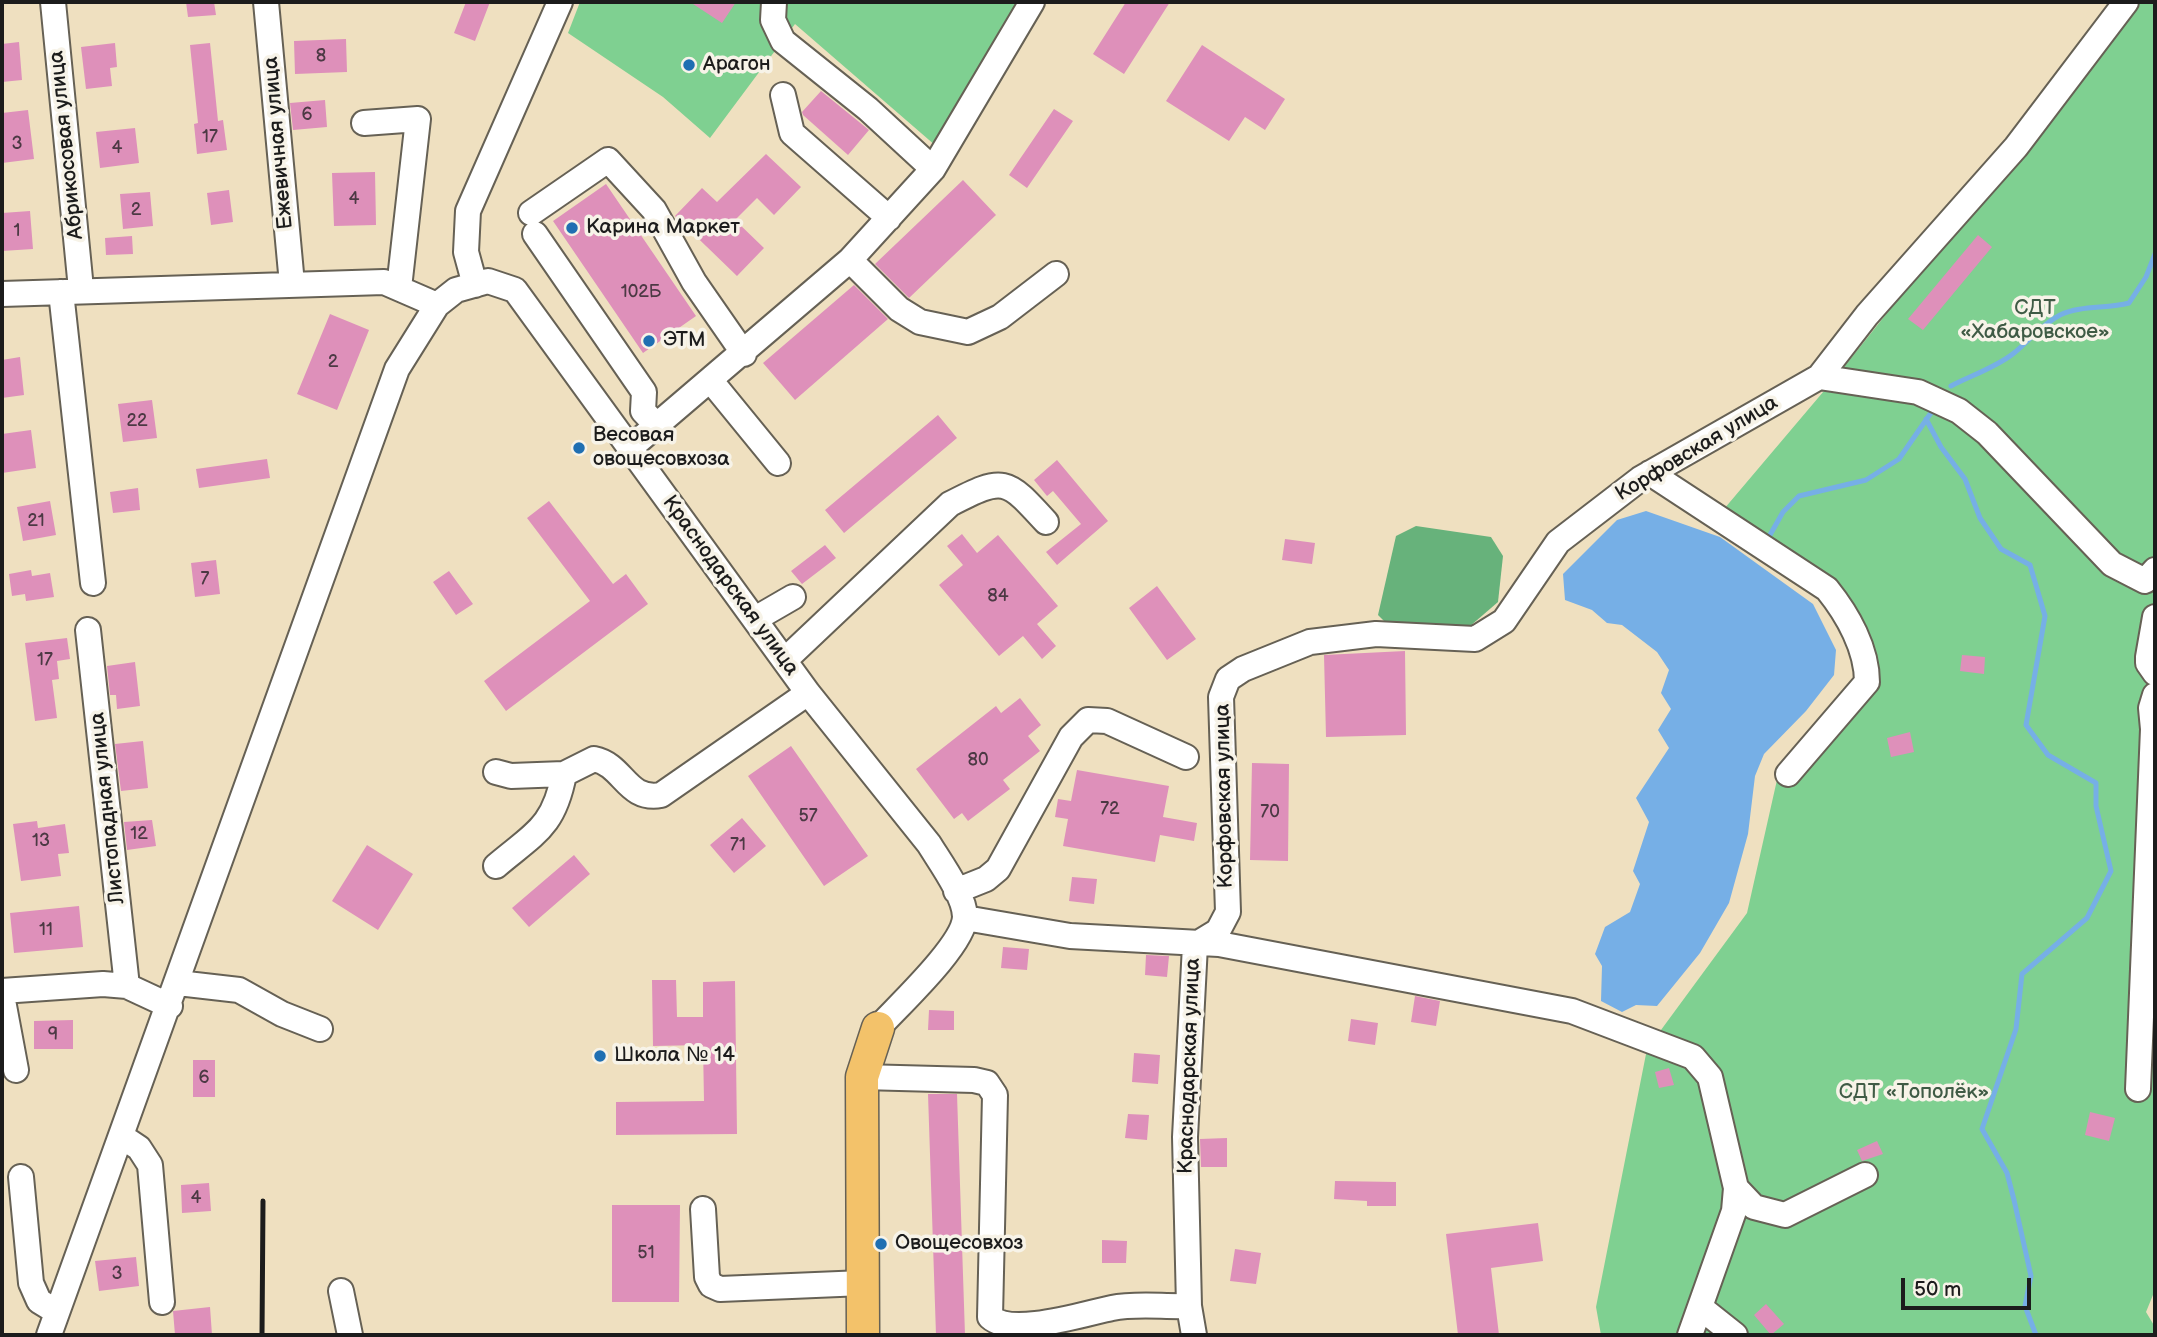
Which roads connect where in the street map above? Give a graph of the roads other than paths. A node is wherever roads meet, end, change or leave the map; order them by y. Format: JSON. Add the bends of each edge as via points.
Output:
{"nodes":[{"id":1,"x":53,"y":2,"type":"edge"},
{"id":2,"x":266,"y":2,"type":"edge"},
{"id":3,"x":774,"y":2,"type":"edge"},
{"id":4,"x":1032,"y":2,"type":"edge"},
{"id":5,"x":2126,"y":2,"type":"edge"},
{"id":6,"x":552,"y":8,"type":"edge"},
{"id":7,"x":783,"y":94,"type":"dead end"},
{"id":8,"x":364,"y":123,"type":"dead end"},
{"id":9,"x":933,"y":169,"type":"junction"},
{"id":10,"x":889,"y":218,"type":"junction"},
{"id":11,"x":850,"y":260,"type":"junction"},
{"id":12,"x":1056,"y":274,"type":"dead end"},
{"id":13,"x":292,"y":284,"type":"junction"},
{"id":14,"x":475,"y":285,"type":"junction"},
{"id":15,"x":399,"y":288,"type":"junction"},
{"id":16,"x":71,"y":290,"type":"junction"},
{"id":17,"x":2,"y":294,"type":"edge"},
{"id":18,"x":437,"y":305,"type":"junction"},
{"id":19,"x":744,"y":354,"type":"junction"},
{"id":20,"x":1819,"y":377,"type":"junction"},
{"id":21,"x":711,"y":381,"type":"junction"},
{"id":22,"x":657,"y":426,"type":"junction"},
{"id":23,"x":631,"y":448,"type":"junction"},
{"id":24,"x":778,"y":463,"type":"dead end"},
{"id":25,"x":1650,"y":473,"type":"junction"},
{"id":26,"x":1046,"y":522,"type":"dead end"},
{"id":27,"x":2152,"y":581,"type":"edge"},
{"id":28,"x":93,"y":583,"type":"dead end"},
{"id":29,"x":793,"y":597,"type":"dead end"},
{"id":30,"x":2155,"y":617,"type":"edge"},
{"id":31,"x":755,"y":619,"type":"junction"},
{"id":32,"x":88,"y":630,"type":"dead end"},
{"id":33,"x":785,"y":660,"type":"junction"},
{"id":34,"x":2155,"y":673,"type":"edge"},
{"id":35,"x":808,"y":693,"type":"junction"},
{"id":36,"x":2155,"y":695,"type":"edge"},
{"id":37,"x":1186,"y":757,"type":"dead end"},
{"id":38,"x":496,"y":772,"type":"dead end"},
{"id":39,"x":564,"y":774,"type":"junction"},
{"id":40,"x":1788,"y":774,"type":"dead end"},
{"id":41,"x":496,"y":866,"type":"dead end"},
{"id":42,"x":956,"y":891,"type":"junction"},
{"id":43,"x":965,"y":918,"type":"junction"},
{"id":44,"x":1195,"y":944,"type":"junction"},
{"id":45,"x":127,"y":986,"type":"junction"},
{"id":46,"x":2,"y":993,"type":"edge"},
{"id":47,"x":174,"y":994,"type":"junction"},
{"id":48,"x":878,"y":1028,"type":"joint"},
{"id":49,"x":320,"y":1030,"type":"dead end"},
{"id":50,"x":16,"y":1070,"type":"dead end"},
{"id":51,"x":862,"y":1077,"type":"junction"},
{"id":52,"x":2138,"y":1089,"type":"dead end"},
{"id":53,"x":121,"y":1136,"type":"junction"},
{"id":54,"x":1865,"y":1175,"type":"dead end"},
{"id":55,"x":21,"y":1177,"type":"dead end"},
{"id":56,"x":1736,"y":1188,"type":"junction"},
{"id":57,"x":703,"y":1209,"type":"dead end"},
{"id":58,"x":863,"y":1283,"type":"junction"},
{"id":59,"x":341,"y":1291,"type":"dead end"},
{"id":60,"x":162,"y":1302,"type":"dead end"},
{"id":61,"x":1189,"y":1306,"type":"junction"},
{"id":62,"x":1701,"y":1308,"type":"junction"},
{"id":63,"x":53,"y":1324,"type":"edge"},
{"id":64,"x":350,"y":1335,"type":"edge"},
{"id":65,"x":863,"y":1335,"type":"edge"},
{"id":66,"x":1194,"y":1335,"type":"edge"},
{"id":67,"x":1690,"y":1335,"type":"edge"},
{"id":68,"x":1735,"y":1335,"type":"edge"}],
"edges":[{"from":1,"to":16,"type":"street","name":"Абрикосовая улица"},
{"from":2,"to":13,"type":"street","name":"Ежевичная улица"},
{"from":3,"to":9,"type":"street","via":[[773,20],[783,41]]},
{"from":4,"to":9,"type":"street"},
{"from":5,"to":20,"type":"street","name":"Корфовская улица","via":[[2016,148],[1867,315]]},
{"from":6,"to":14,"type":"street","via":[[468,211],[466,252]]},
{"from":7,"to":10,"type":"street","via":[[792,132]]},
{"from":8,"to":15,"type":"street","via":[[418,120]]},
{"from":9,"to":10,"type":"street"},
{"from":10,"to":11,"type":"street"},
{"from":11,"to":12,"type":"street","via":[[899,309],[920,322],[968,332],[1000,317]]},
{"from":11,"to":19,"type":"street"},
{"from":13,"to":15,"type":"street","via":[[384,282]]},
{"from":13,"to":16,"type":"street"},
{"from":14,"to":18,"type":"street","name":"Краснодарская улица","via":[[456,290]]},
{"from":14,"to":23,"type":"street","name":"Краснодарская улица","via":[[488,281],[515,290]]},
{"from":15,"to":18,"type":"street"},
{"from":16,"to":17,"type":"street"},
{"from":16,"to":28,"type":"street"},
{"from":18,"to":47,"type":"street","via":[[397,369]]},
{"from":19,"to":21,"type":"street"},
{"from":19,"to":22,"type":"street","via":[[694,282],[654,210],[608,160],[533,224],[643,392],[643,411]]},
{"from":20,"to":25,"type":"street","name":"Корфовская улица"},
{"from":20,"to":27,"type":"street","via":[[1918,392],[1959,411],[1987,433],[2112,564]]},
{"from":21,"to":22,"type":"street"},
{"from":21,"to":24,"type":"street"},
{"from":22,"to":23,"type":"street"},
{"from":23,"to":31,"type":"street","name":"Краснодарская улица"},
{"from":25,"to":40,"type":"street","via":[[1827,589],[1867,660],[1867,682]]},
{"from":25,"to":44,"type":"street","name":"Корфовская улица","via":[[1558,542],[1504,621],[1475,639],[1376,634],[1310,642],[1228,679],[1221,697],[1228,912],[1218,931]]},
{"from":26,"to":33,"type":"street","via":[[1017,490],[1000,483],[950,504]]},
{"from":29,"to":31,"type":"street"},
{"from":30,"to":34,"type":"street","via":[[2148,657]]},
{"from":31,"to":33,"type":"street","name":"Краснодарская улица"},
{"from":32,"to":45,"type":"street","name":"Листопадная улица"},
{"from":33,"to":35,"type":"street","name":"Краснодарская улица"},
{"from":35,"to":39,"type":"street","via":[[662,795],[639,794],[594,759]]},
{"from":35,"to":42,"type":"street","name":"Краснодарская улица","via":[[929,844]]},
{"from":36,"to":52,"type":"street"},
{"from":37,"to":42,"type":"street","via":[[1107,721],[1088,720],[1071,737],[998,869]]},
{"from":38,"to":39,"type":"street","via":[[511,776]]},
{"from":39,"to":41,"type":"street","via":[[555,812]]},
{"from":42,"to":43,"type":"street","name":"Краснодарская улица"},
{"from":43,"to":44,"type":"street","name":"Краснодарская улица","via":[[1070,936]]},
{"from":43,"to":48,"type":"street","via":[[953,947]]},
{"from":44,"to":56,"type":"street","via":[[1219,944],[1572,1011],[1693,1057],[1710,1077]]},
{"from":44,"to":61,"type":"street","name":"Краснодарская улица","via":[[1185,1137]]},
{"from":45,"to":46,"type":"street"},
{"from":45,"to":47,"type":"street"},
{"from":46,"to":50,"type":"street"},
{"from":47,"to":49,"type":"street","via":[[239,990]]},
{"from":47,"to":53,"type":"street"},
{"from":48,"to":51,"type":"main road"},
{"from":51,"to":58,"type":"main road"},
{"from":51,"to":61,"type":"street","via":[[974,1080],[987,1083],[995,1095],[990,1317],[994,1324],[1006,1331],[1056,1329],[1112,1308]]},
{"from":53,"to":60,"type":"street","via":[[139,1148],[150,1165]]},
{"from":53,"to":63,"type":"street"},
{"from":54,"to":56,"type":"street","via":[[1785,1215],[1754,1207]]},
{"from":55,"to":63,"type":"street","via":[[31,1283]]},
{"from":56,"to":62,"type":"street","via":[[1734,1211]]},
{"from":57,"to":58,"type":"street","via":[[710,1285],[720,1289]]},
{"from":58,"to":65,"type":"main road"},
{"from":59,"to":64,"type":"street"},
{"from":61,"to":66,"type":"street","name":"Краснодарская улица"},
{"from":62,"to":67,"type":"street"},
{"from":62,"to":68,"type":"street"}]}
